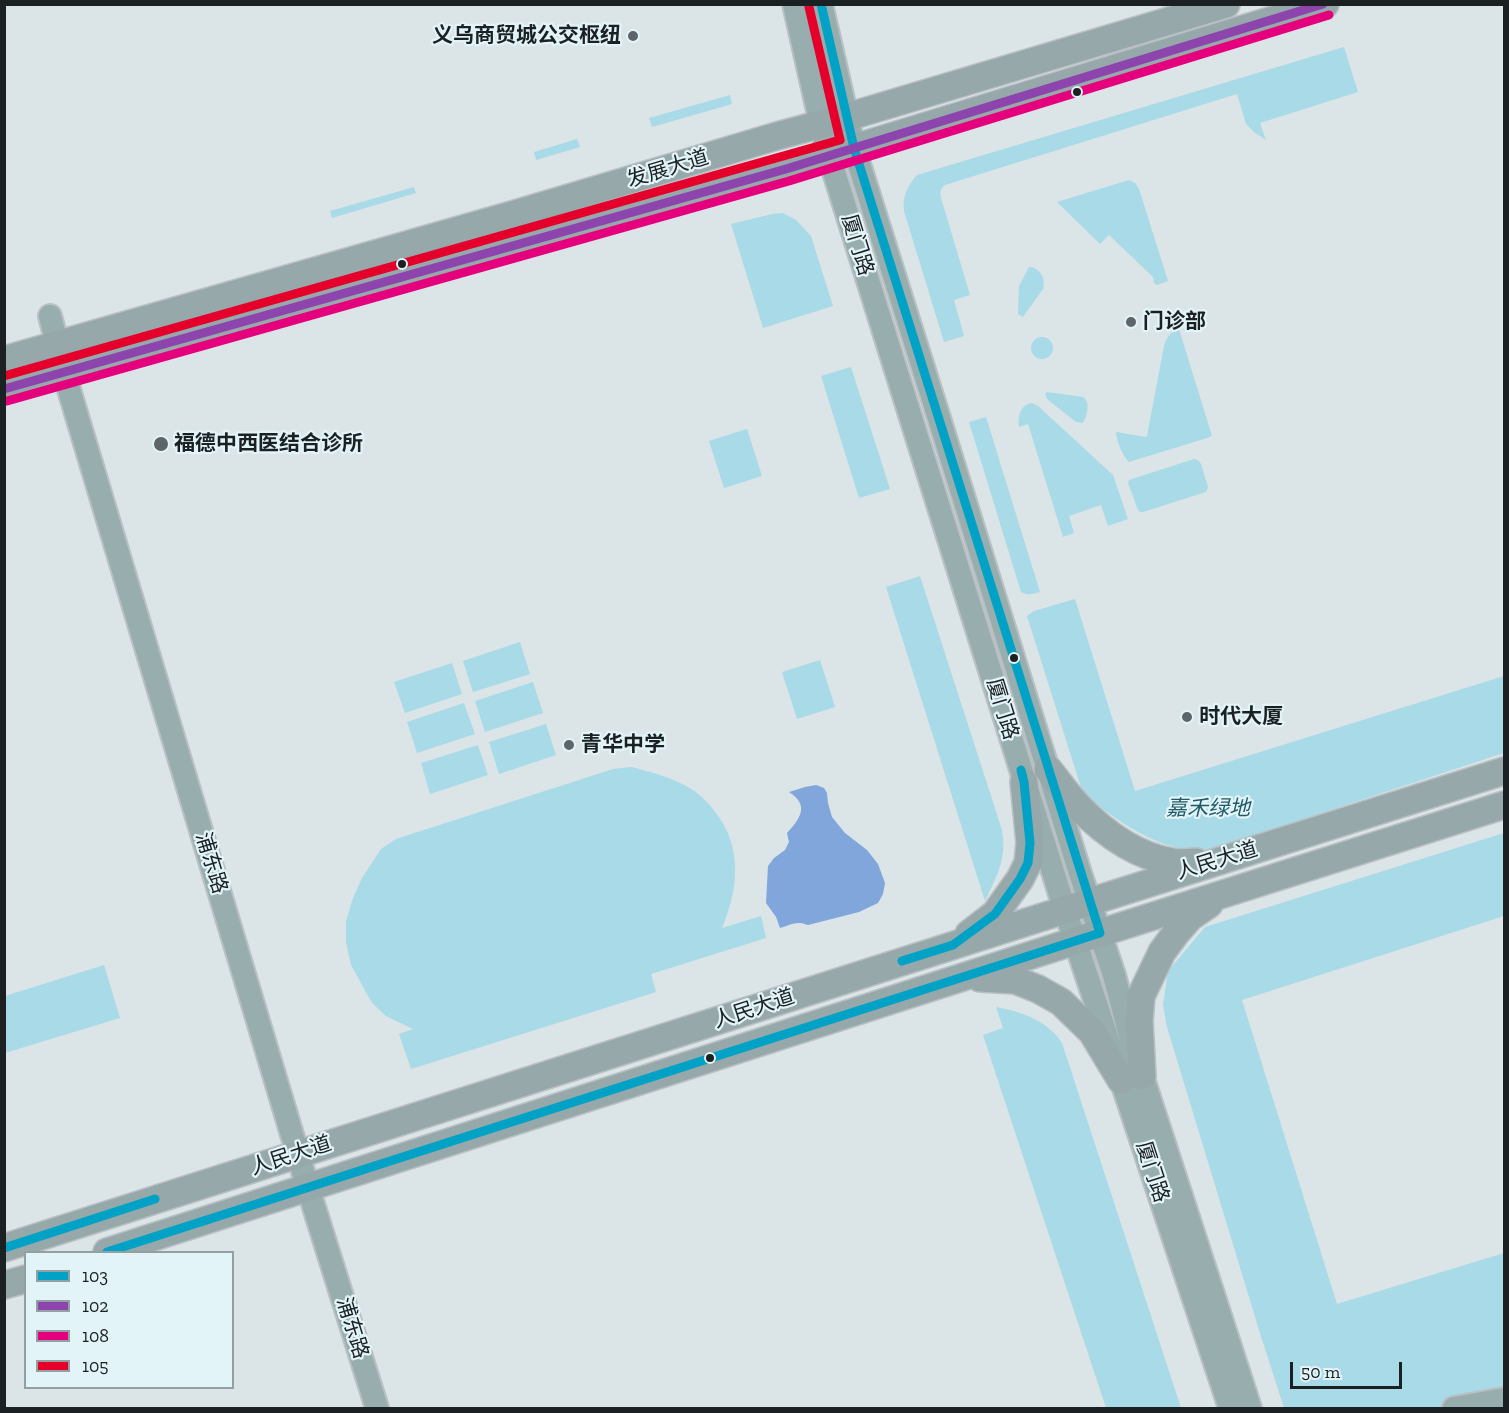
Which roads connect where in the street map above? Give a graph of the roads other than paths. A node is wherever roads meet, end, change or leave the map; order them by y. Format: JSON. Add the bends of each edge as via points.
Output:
{"nodes":[{"id":1,"x":794,"y":4,"type":"edge"},
{"id":2,"x":821,"y":4,"type":"edge"},
{"id":3,"x":1226,"y":4,"type":"edge"},
{"id":4,"x":1325,"y":4,"type":"edge"},
{"id":5,"x":847,"y":117,"type":"junction"},
{"id":6,"x":821,"y":124,"type":"junction"},
{"id":7,"x":842,"y":152,"type":"junction"},
{"id":8,"x":50,"y":316,"type":"dead end"},
{"id":9,"x":57,"y":345,"type":"junction"},
{"id":10,"x":4,"y":360,"type":"edge"},
{"id":11,"x":64,"y":372,"type":"junction"},
{"id":12,"x":4,"y":389,"type":"edge"},
{"id":13,"x":1048,"y":770,"type":"junction"},
{"id":14,"x":1504,"y":771,"type":"edge"},
{"id":15,"x":1024,"y":782,"type":"junction"},
{"id":16,"x":1504,"y":805,"type":"edge"},
{"id":17,"x":1218,"y":861,"type":"junction"},
{"id":18,"x":1222,"y":894,"type":"junction"},
{"id":19,"x":1077,"y":906,"type":"junction"},
{"id":20,"x":1088,"y":937,"type":"junction"},
{"id":21,"x":953,"y":945,"type":"junction"},
{"id":22,"x":964,"y":977,"type":"junction"},
{"id":23,"x":1132,"y":1078,"type":"junction"},
{"id":24,"x":299,"y":1153,"type":"junction"},
{"id":25,"x":308,"y":1188,"type":"junction"},
{"id":26,"x":4,"y":1248,"type":"edge"},
{"id":27,"x":110,"y":1251,"type":"edge"},
{"id":28,"x":24,"y":1280,"type":"edge"},
{"id":29,"x":4,"y":1286,"type":"edge"},
{"id":30,"x":1504,"y":1399,"type":"edge"},
{"id":31,"x":377,"y":1408,"type":"edge"},
{"id":32,"x":1230,"y":1408,"type":"edge"},
{"id":33,"x":1250,"y":1408,"type":"edge"},
{"id":34,"x":1454,"y":1408,"type":"edge"}],
"edges":[{"from":1,"to":6,"type":"street","name":"厦门路"},
{"from":2,"to":5,"type":"street","name":"厦门路"},
{"from":3,"to":5,"type":"main road","name":"发展大道"},
{"from":4,"to":7,"type":"main road","name":"发展大道"},
{"from":5,"to":6,"type":"main road","name":"发展大道"},
{"from":5,"to":7,"type":"street","name":"厦门路"},
{"from":6,"to":7,"type":"street","name":"厦门路"},
{"from":6,"to":9,"type":"main road","name":"发展大道"},
{"from":7,"to":11,"type":"main road","name":"发展大道"},
{"from":7,"to":13,"type":"street","name":"厦门路"},
{"from":7,"to":15,"type":"street","name":"厦门路"},
{"from":8,"to":9,"type":"street","name":"浦东路"},
{"from":9,"to":10,"type":"main road","name":"发展大道"},
{"from":9,"to":11,"type":"street","name":"浦东路"},
{"from":11,"to":12,"type":"main road","name":"发展大道"},
{"from":11,"to":24,"type":"street","name":"浦东路"},
{"from":13,"to":17,"type":"main road","via":[[1077,806],[1129,847],[1174,863]]},
{"from":13,"to":19,"type":"street","name":"厦门路"},
{"from":14,"to":17,"type":"main road","name":"人民大道"},
{"from":15,"to":19,"type":"street","name":"厦门路"},
{"from":15,"to":21,"type":"main road","via":[[1028,863],[995,914]]},
{"from":16,"to":18,"type":"main road","name":"人民大道"},
{"from":17,"to":19,"type":"main road","name":"人民大道"},
{"from":18,"to":20,"type":"main road","name":"人民大道"},
{"from":18,"to":23,"type":"main road","via":[[1191,917],[1162,952],[1141,996]]},
{"from":19,"to":20,"type":"street","name":"厦门路"},
{"from":19,"to":21,"type":"main road","name":"人民大道"},
{"from":20,"to":22,"type":"main road","name":"人民大道"},
{"from":20,"to":23,"type":"street","name":"厦门路"},
{"from":21,"to":24,"type":"main road","name":"人民大道"},
{"from":22,"to":23,"type":"main road","via":[[1015,980],[1061,1002]]},
{"from":22,"to":25,"type":"main road","name":"人民大道"},
{"from":23,"to":32,"type":"street","name":"厦门路"},
{"from":23,"to":33,"type":"street","name":"厦门路"},
{"from":24,"to":25,"type":"street","name":"浦东路"},
{"from":24,"to":26,"type":"main road","name":"人民大道"},
{"from":25,"to":27,"type":"main road","name":"人民大道"},
{"from":25,"to":31,"type":"street","name":"浦东路"},
{"from":28,"to":29,"type":"main road"},
{"from":30,"to":34,"type":"street"}]}
